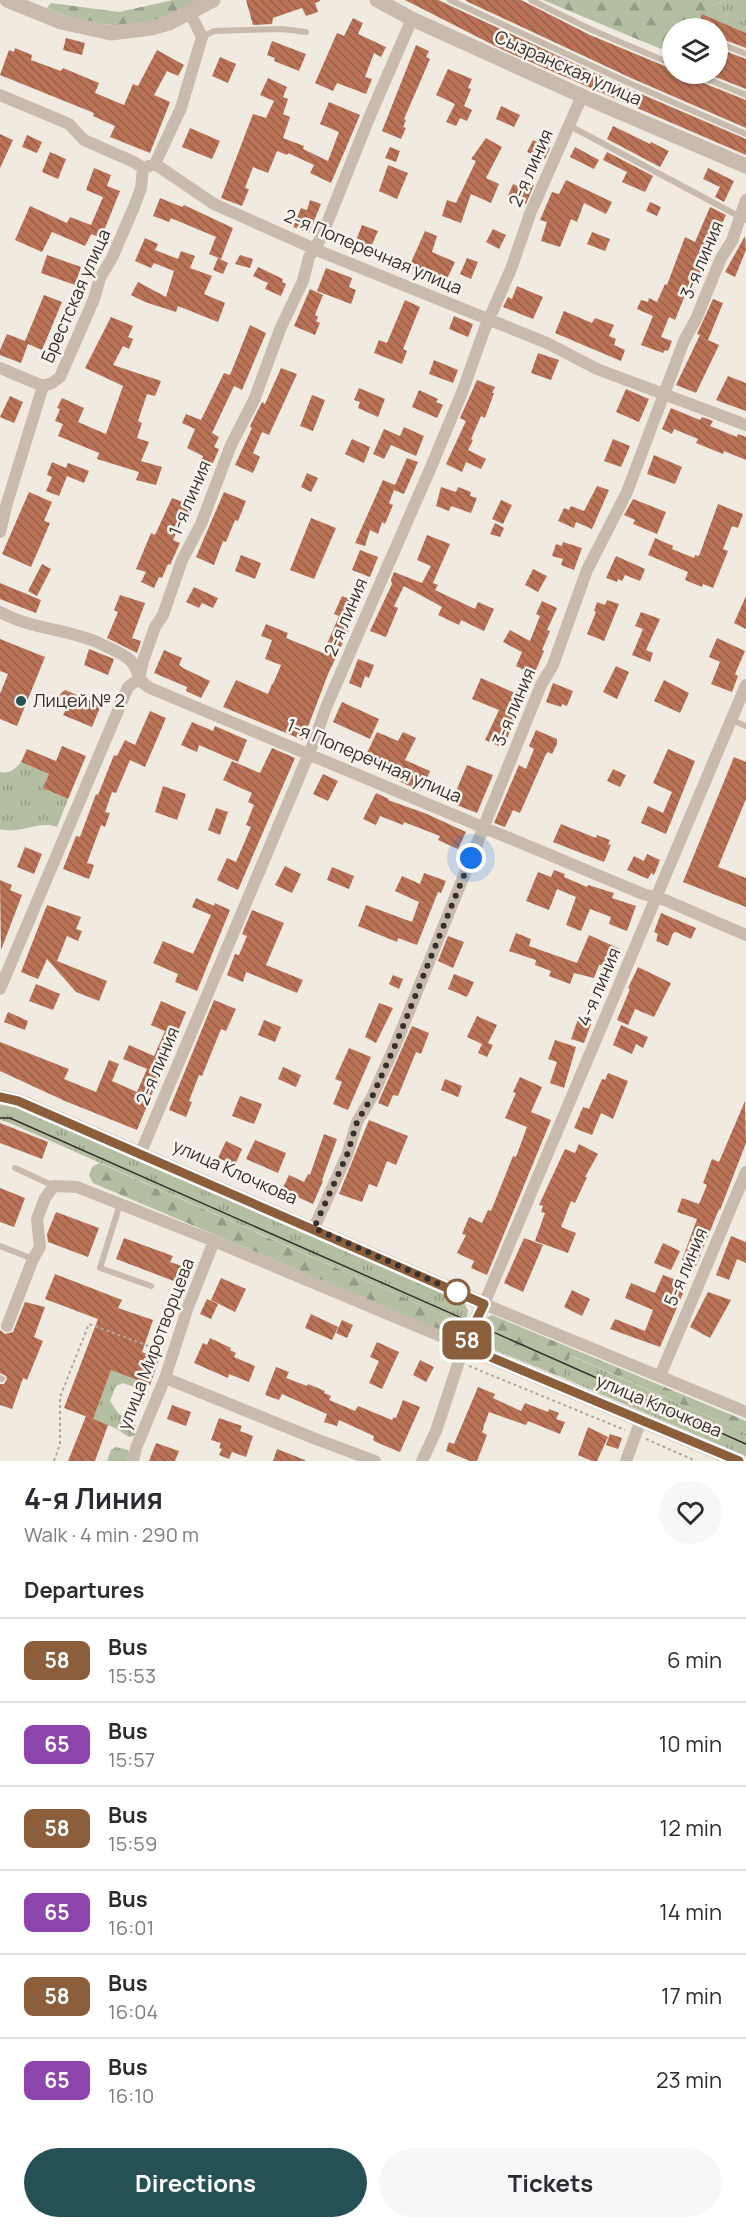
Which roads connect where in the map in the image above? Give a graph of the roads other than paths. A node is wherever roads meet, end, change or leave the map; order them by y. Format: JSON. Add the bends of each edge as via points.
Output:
{"nodes":[{"id":1,"x":213,"y":0,"type":"edge"},
{"id":2,"x":377,"y":0,"type":"edge"},
{"id":3,"x":449,"y":0,"type":"edge"},
{"id":4,"x":531,"y":0,"type":"edge"},
{"id":5,"x":13,"y":1,"type":"edge"},
{"id":6,"x":190,"y":13,"type":"junction"},
{"id":7,"x":412,"y":19,"type":"junction"},
{"id":8,"x":306,"y":32,"type":"dead end"},
{"id":9,"x":202,"y":37,"type":"junction"},
{"id":10,"x":728,"y":47,"type":"edge"},
{"id":11,"x":746,"y":54,"type":"edge"},
{"id":12,"x":662,"y":60,"type":"edge"},
{"id":13,"x":719,"y":84,"type":"edge"},
{"id":14,"x":0,"y":95,"type":"edge"},
{"id":15,"x":746,"y":95,"type":"edge"},
{"id":16,"x":582,"y":96,"type":"junction"},
{"id":17,"x":570,"y":126,"type":"junction"},
{"id":18,"x":746,"y":134,"type":"edge"},
{"id":19,"x":149,"y":166,"type":"junction"},
{"id":20,"x":746,"y":166,"type":"edge"},
{"id":21,"x":746,"y":200,"type":"edge"},
{"id":22,"x":742,"y":219,"type":"edge"},
{"id":23,"x":314,"y":249,"type":"junction"},
{"id":24,"x":489,"y":320,"type":"junction"},
{"id":25,"x":0,"y":368,"type":"edge"},
{"id":26,"x":43,"y":386,"type":"junction"},
{"id":27,"x":663,"y":395,"type":"junction"},
{"id":28,"x":746,"y":425,"type":"edge"},
{"id":29,"x":0,"y":532,"type":"edge"},
{"id":30,"x":0,"y":612,"type":"edge"},
{"id":31,"x":139,"y":679,"type":"junction"},
{"id":32,"x":746,"y":685,"type":"edge"},
{"id":33,"x":731,"y":720,"type":"junction"},
{"id":34,"x":746,"y":726,"type":"edge"},
{"id":35,"x":308,"y":754,"type":"junction"},
{"id":36,"x":484,"y":827,"type":"junction"},
{"id":37,"x":656,"y":898,"type":"junction"},
{"id":38,"x":746,"y":935,"type":"edge"},
{"id":39,"x":0,"y":989,"type":"edge"},
{"id":40,"x":0,"y":1097,"type":"edge"},
{"id":41,"x":141,"y":1152,"type":"junction"},
{"id":42,"x":15,"y":1168,"type":"dead end"},
{"id":43,"x":746,"y":1172,"type":"edge"},
{"id":44,"x":54,"y":1186,"type":"junction"},
{"id":45,"x":120,"y":1204,"type":"junction"},
{"id":46,"x":314,"y":1228,"type":"junction"},
{"id":47,"x":214,"y":1241,"type":"junction"},
{"id":48,"x":0,"y":1246,"type":"edge"},
{"id":49,"x":33,"y":1259,"type":"junction"},
{"id":50,"x":151,"y":1286,"type":"dead end"},
{"id":51,"x":484,"y":1304,"type":"junction"},
{"id":52,"x":7,"y":1326,"type":"dead end"},
{"id":53,"x":464,"y":1346,"type":"junction"},
{"id":54,"x":660,"y":1376,"type":"junction"},
{"id":55,"x":165,"y":1378,"type":"junction"},
{"id":56,"x":746,"y":1412,"type":"edge"},
{"id":57,"x":638,"y":1427,"type":"junction"},
{"id":58,"x":133,"y":1461,"type":"edge"},
{"id":59,"x":375,"y":1461,"type":"edge"},
{"id":60,"x":422,"y":1461,"type":"edge"},
{"id":61,"x":626,"y":1461,"type":"edge"},
{"id":62,"x":739,"y":1461,"type":"edge"}],
"edges":[{"from":1,"to":6,"type":"street"},
{"from":2,"to":7,"type":"street","name":"Сызранская улица"},
{"from":3,"to":18,"type":"lane"},
{"from":4,"to":12,"type":"lane"},
{"from":5,"to":6,"type":"street","via":[[61,22],[111,33],[151,28]]},
{"from":6,"to":9,"type":"street"},
{"from":7,"to":16,"type":"street","name":"Сызранская улица"},
{"from":7,"to":23,"type":"street","name":"1-я линия"},
{"from":8,"to":9,"type":"lane","via":[[214,30]]},
{"from":9,"to":19,"type":"street","name":"Брестская улица","via":[[181,108]]},
{"from":10,"to":11,"type":"lane"},
{"from":13,"to":15,"type":"lane"},
{"from":14,"to":19,"type":"street","name":"2-я Поперечная улица","via":[[69,124],[84,140]]},
{"from":16,"to":17,"type":"street","name":"2-я линия"},
{"from":16,"to":20,"type":"street","name":"Сызранская улица"},
{"from":17,"to":22,"type":"lane"},
{"from":17,"to":24,"type":"street","name":"2-я линия","via":[[530,214]]},
{"from":19,"to":23,"type":"street","name":"2-я Поперечная улица","via":[[214,204]]},
{"from":19,"to":26,"type":"street","name":"Брестская улица","via":[[60,377]]},
{"from":21,"to":22,"type":"street","name":"3-я линия"},
{"from":22,"to":27,"type":"street","name":"3-я линия"},
{"from":23,"to":24,"type":"street","name":"2-я Поперечная улица"},
{"from":23,"to":31,"type":"street","name":"1-я линия","via":[[201,525],[182,560]]},
{"from":24,"to":27,"type":"street","name":"2-я Поперечная улица"},
{"from":24,"to":35,"type":"street","name":"2-я линия","via":[[436,456]]},
{"from":25,"to":26,"type":"street"},
{"from":26,"to":29,"type":"street","name":"Брестская улица"},
{"from":27,"to":28,"type":"street","name":"2-я Поперечная улица"},
{"from":27,"to":36,"type":"street","name":"3-я линия","via":[[627,492],[587,570],[553,665],[541,685]]},
{"from":30,"to":31,"type":"street","name":"1-я Поперечная улица","via":[[97,642],[130,660]]},
{"from":31,"to":35,"type":"street","name":"1-я Поперечная улица","via":[[150,688]]},
{"from":31,"to":39,"type":"street","name":"1-я линия","via":[[128,687]]},
{"from":32,"to":33,"type":"street","name":"4-я линия"},
{"from":33,"to":34,"type":"lane"},
{"from":33,"to":37,"type":"street","name":"4-я линия"},
{"from":35,"to":36,"type":"street","name":"1-я Поперечная улица"},
{"from":35,"to":41,"type":"street","name":"2-я линия"},
{"from":36,"to":37,"type":"street","name":"1-я Поперечная улица"},
{"from":36,"to":46,"type":"street","name":"3-я линия","via":[[397,1041],[357,1122],[347,1155]]},
{"from":37,"to":38,"type":"street","name":"1-я Поперечная улица"},
{"from":37,"to":51,"type":"street","name":"4-я линия"},
{"from":40,"to":41,"type":"street","name":"улица Клочкова"},
{"from":41,"to":46,"type":"street","name":"улица Клочкова"},
{"from":42,"to":44,"type":"lane"},
{"from":43,"to":54,"type":"street","name":"5-я линия"},
{"from":44,"to":45,"type":"street","name":"улица Клочкова","via":[[77,1187]]},
{"from":44,"to":49,"type":"street","via":[[37,1219],[40,1246]]},
{"from":45,"to":47,"type":"street","name":"улица Клочкова"},
{"from":45,"to":50,"type":"lane","via":[[100,1268]]},
{"from":46,"to":51,"type":"street","name":"улица Клочкова"},
{"from":47,"to":53,"type":"street","name":"улица Клочкова"},
{"from":47,"to":55,"type":"street","name":"улица Миротворцева"},
{"from":48,"to":49,"type":"lane"},
{"from":49,"to":52,"type":"street"},
{"from":51,"to":53,"type":"street"},
{"from":51,"to":54,"type":"street","name":"улица Клочкова"},
{"from":53,"to":57,"type":"street","name":"улица Клочкова"},
{"from":53,"to":60,"type":"street"},
{"from":54,"to":56,"type":"street","name":"улица Клочкова"},
{"from":55,"to":58,"type":"street","name":"улица Миротворцева"},
{"from":55,"to":59,"type":"street"},
{"from":57,"to":61,"type":"street"},
{"from":57,"to":62,"type":"street","name":"улица Клочкова"}]}
